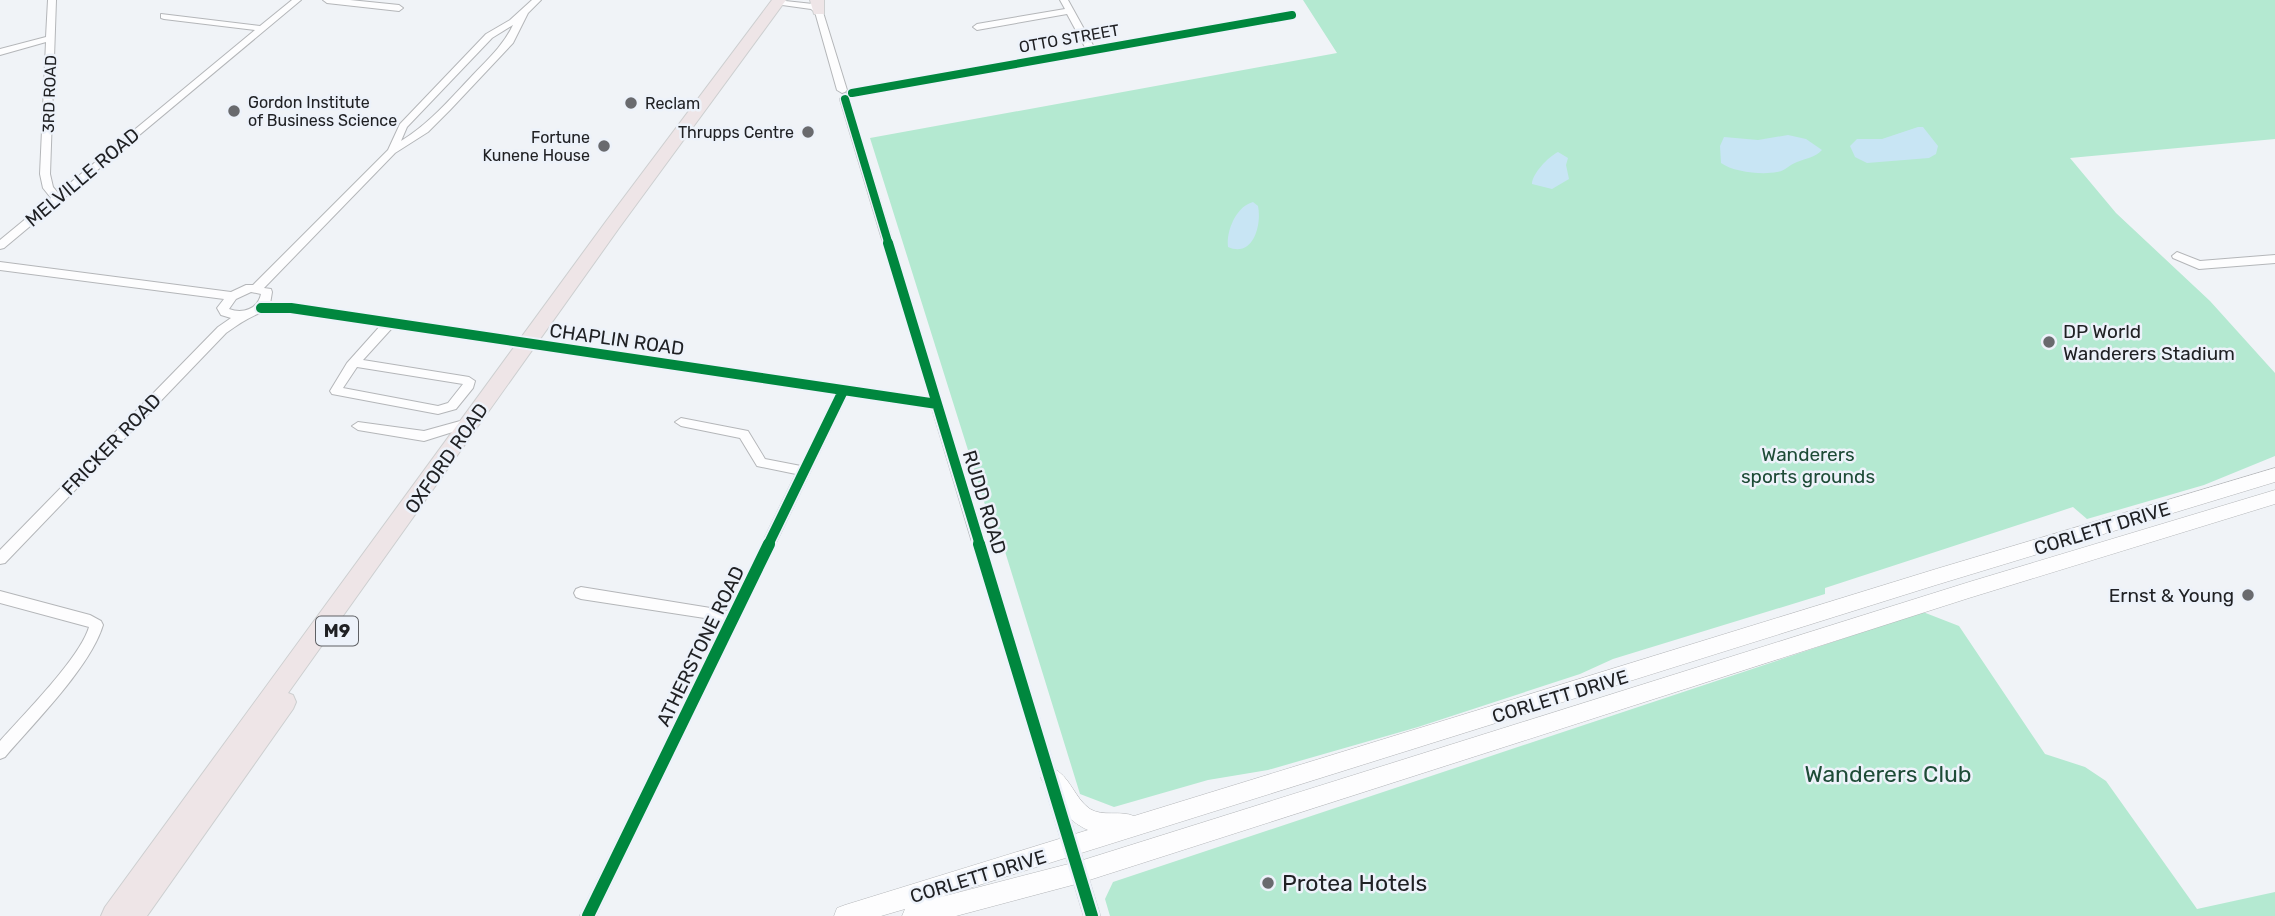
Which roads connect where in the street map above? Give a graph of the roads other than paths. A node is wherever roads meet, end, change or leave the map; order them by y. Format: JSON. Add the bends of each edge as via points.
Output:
{"nodes":[{"id":1,"x":52,"y":0,"type":"edge"},
{"id":2,"x":290,"y":0,"type":"edge"},
{"id":3,"x":297,"y":0,"type":"edge"},
{"id":4,"x":327,"y":0,"type":"edge"},
{"id":5,"x":537,"y":0,"type":"edge"},
{"id":6,"x":1065,"y":0,"type":"edge"},
{"id":7,"x":784,"y":1,"type":"edge"},
{"id":8,"x":818,"y":5,"type":"edge"},
{"id":9,"x":398,"y":8,"type":"dead end"},
{"id":10,"x":1070,"y":11,"type":"junction"},
{"id":11,"x":524,"y":13,"type":"junction"},
{"id":12,"x":1292,"y":15,"type":"dead end"},
{"id":13,"x":164,"y":16,"type":"dead end"},
{"id":14,"x":977,"y":27,"type":"dead end"},
{"id":15,"x":257,"y":28,"type":"junction"},
{"id":16,"x":51,"y":38,"type":"junction"},
{"id":17,"x":1091,"y":50,"type":"junction"},
{"id":18,"x":0,"y":52,"type":"edge"},
{"id":19,"x":846,"y":94,"type":"junction"},
{"id":20,"x":165,"y":108,"type":"junction"},
{"id":21,"x":392,"y":151,"type":"junction"},
{"id":22,"x":48,"y":188,"type":"junction"},
{"id":23,"x":57,"y":198,"type":"junction"},
{"id":24,"x":35,"y":216,"type":"junction"},
{"id":25,"x":0,"y":246,"type":"edge"},
{"id":26,"x":2177,"y":256,"type":"dead end"},
{"id":27,"x":2275,"y":259,"type":"edge"},
{"id":28,"x":0,"y":268,"type":"edge"},
{"id":29,"x":262,"y":296,"type":"junction"},
{"id":30,"x":228,"y":299,"type":"junction"},
{"id":31,"x":235,"y":315,"type":"junction"},
{"id":32,"x":390,"y":323,"type":"junction"},
{"id":33,"x":535,"y":345,"type":"junction"},
{"id":34,"x":356,"y":363,"type":"junction"},
{"id":35,"x":843,"y":391,"type":"junction"},
{"id":36,"x":937,"y":404,"type":"junction"},
{"id":37,"x":471,"y":422,"type":"junction"},
{"id":38,"x":681,"y":422,"type":"dead end"},
{"id":39,"x":358,"y":426,"type":"dead end"},
{"id":40,"x":804,"y":471,"type":"junction"},
{"id":41,"x":2275,"y":475,"type":"edge"},
{"id":42,"x":2275,"y":497,"type":"edge"},
{"id":43,"x":0,"y":559,"type":"edge"},
{"id":44,"x":581,"y":593,"type":"dead end"},
{"id":45,"x":0,"y":597,"type":"edge"},
{"id":46,"x":733,"y":617,"type":"junction"},
{"id":47,"x":0,"y":752,"type":"edge"},
{"id":48,"x":1052,"y":778,"type":"junction"},
{"id":49,"x":1159,"y":820,"type":"junction"},
{"id":50,"x":1073,"y":847,"type":"junction"},
{"id":51,"x":1080,"y":872,"type":"junction"},
{"id":52,"x":114,"y":916,"type":"edge"},
{"id":53,"x":132,"y":916,"type":"edge"},
{"id":54,"x":588,"y":916,"type":"edge"},
{"id":55,"x":845,"y":916,"type":"edge"},
{"id":56,"x":913,"y":916,"type":"edge"},
{"id":57,"x":1092,"y":916,"type":"edge"}],
"edges":[{"from":1,"to":16,"type":"street","name":"3RD ROAD"},
{"from":2,"to":15,"type":"street","name":"MELVILLE ROAD"},
{"from":3,"to":20,"type":"street","name":"MELVILLE ROAD"},
{"from":4,"to":9,"type":"street"},
{"from":5,"to":11,"type":"street"},
{"from":6,"to":10,"type":"street"},
{"from":7,"to":8,"type":"street","name":"RUDD ROAD"},
{"from":7,"to":33,"type":"main road","name":"OXFORD ROAD","number":"M9","via":[[672,170]]},
{"from":8,"to":19,"type":"street","name":"RUDD ROAD"},
{"from":10,"to":14,"type":"street"},
{"from":10,"to":17,"type":"street"},
{"from":11,"to":21,"type":"street","via":[[510,41],[447,108],[425,130]]},
{"from":11,"to":21,"type":"street","via":[[489,36],[403,126]]},
{"from":12,"to":17,"type":"street","name":"OTTO STREET"},
{"from":13,"to":15,"type":"street"},
{"from":15,"to":20,"type":"street","name":"MELVILLE ROAD"},
{"from":16,"to":18,"type":"street"},
{"from":16,"to":22,"type":"street","name":"3RD ROAD"},
{"from":17,"to":19,"type":"street","name":"OTTO STREET"},
{"from":19,"to":36,"type":"street","name":"RUDD ROAD"},
{"from":20,"to":23,"type":"street","name":"MELVILLE ROAD"},
{"from":21,"to":29,"type":"street","via":[[277,269]]},
{"from":22,"to":23,"type":"street"},
{"from":22,"to":24,"type":"street","name":"3RD ROAD"},
{"from":23,"to":24,"type":"street","name":"MELVILLE ROAD"},
{"from":24,"to":25,"type":"street","name":"MELVILLE ROAD"},
{"from":26,"to":27,"type":"street","via":[[2199,265]]},
{"from":28,"to":30,"type":"street"},
{"from":29,"to":30,"type":"street"},
{"from":29,"to":31,"type":"street","name":"FRICKER ROAD"},
{"from":29,"to":32,"type":"street","name":"CHAPLIN ROAD","via":[[291,308]]},
{"from":30,"to":31,"type":"street","via":[[225,312]]},
{"from":31,"to":43,"type":"street","name":"FRICKER ROAD"},
{"from":32,"to":33,"type":"street","name":"CHAPLIN ROAD"},
{"from":32,"to":34,"type":"street"},
{"from":33,"to":35,"type":"street","name":"CHAPLIN ROAD"},
{"from":33,"to":37,"type":"main road","name":"OXFORD ROAD","number":"M9"},
{"from":33,"to":53,"type":"main road","name":"OXFORD ROAD","number":"M9"},
{"from":34,"to":34,"type":"street","via":[[337,391],[442,410],[452,406],[469,383]]},
{"from":35,"to":36,"type":"street","name":"CHAPLIN ROAD"},
{"from":35,"to":40,"type":"street","name":"ATHERSTONE ROAD"},
{"from":36,"to":48,"type":"street","name":"RUDD ROAD"},
{"from":37,"to":39,"type":"street","via":[[424,436]]},
{"from":37,"to":52,"type":"main road","name":"OXFORD ROAD","number":"M9"},
{"from":38,"to":40,"type":"street","via":[[738,432],[747,437],[761,463]]},
{"from":40,"to":46,"type":"street","name":"ATHERSTONE ROAD"},
{"from":41,"to":49,"type":"main road","name":"CORLETT DRIVE"},
{"from":42,"to":51,"type":"main road","name":"CORLETT DRIVE"},
{"from":44,"to":46,"type":"street"},
{"from":45,"to":47,"type":"street","via":[[90,621],[97,631]]},
{"from":46,"to":54,"type":"street","name":"ATHERSTONE ROAD"},
{"from":48,"to":49,"type":"main road","via":[[1085,820],[1107,824]]},
{"from":48,"to":50,"type":"street","name":"RUDD ROAD"},
{"from":49,"to":50,"type":"main road","name":"CORLETT DRIVE"},
{"from":50,"to":51,"type":"street","name":"RUDD ROAD"},
{"from":50,"to":55,"type":"main road","name":"CORLETT DRIVE"},
{"from":51,"to":56,"type":"main road","name":"CORLETT DRIVE"},
{"from":51,"to":57,"type":"street","name":"RUDD ROAD"}]}
